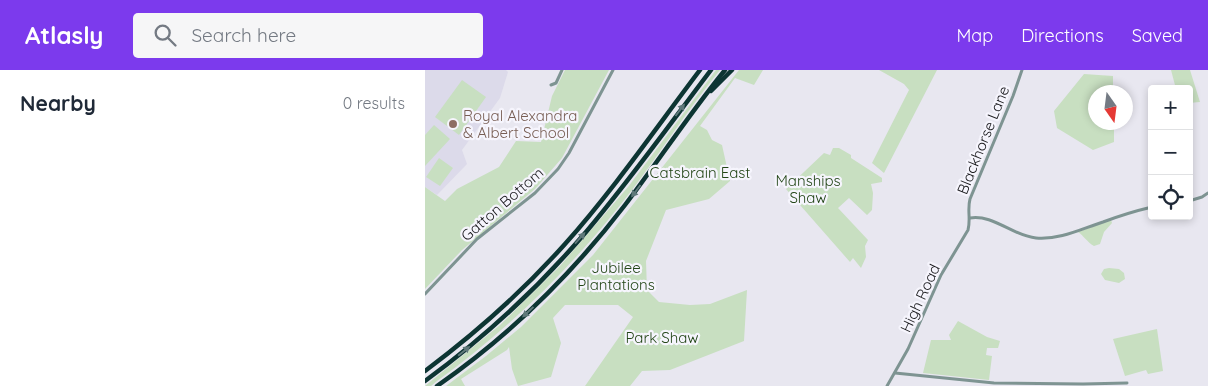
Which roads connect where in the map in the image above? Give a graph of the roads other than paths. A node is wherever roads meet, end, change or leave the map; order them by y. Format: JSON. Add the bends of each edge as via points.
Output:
{"nodes":[{"id":1,"x":562,"y":70,"type":"edge"},
{"id":2,"x":613,"y":70,"type":"edge"},
{"id":3,"x":700,"y":70,"type":"edge"},
{"id":4,"x":711,"y":70,"type":"edge"},
{"id":5,"x":725,"y":70,"type":"edge"},
{"id":6,"x":732,"y":70,"type":"edge"},
{"id":7,"x":1022,"y":70,"type":"edge"},
{"id":8,"x":551,"y":85,"type":"dead end"},
{"id":9,"x":695,"y":109,"type":"junction"},
{"id":10,"x":1208,"y":193,"type":"edge"},
{"id":11,"x":1193,"y":200,"type":"edge"},
{"id":12,"x":1148,"y":208,"type":"edge"},
{"id":13,"x":970,"y":218,"type":"junction"},
{"id":14,"x":425,"y":294,"type":"edge"},
{"id":15,"x":425,"y":371,"type":"edge"},
{"id":16,"x":895,"y":373,"type":"junction"},
{"id":17,"x":425,"y":381,"type":"edge"},
{"id":18,"x":1127,"y":383,"type":"edge"},
{"id":19,"x":437,"y":386,"type":"edge"},
{"id":20,"x":887,"y":386,"type":"edge"}],
"edges":[{"from":1,"to":8,"type":"street"},
{"from":2,"to":14,"type":"street","name":"Gatton Bottom","via":[[569,153],[553,174],[535,193],[477,239]]},
{"from":3,"to":15,"type":"highway","via":[[565,244],[497,312]]},
{"from":17,"to":4,"type":"highway","one_way":true,"via":[[505,316],[563,258],[616,195]]},
{"from":5,"to":9,"type":"highway"},
{"from":6,"to":9,"type":"highway"},
{"from":7,"to":13,"type":"street","name":"Blackhorse Lane","via":[[970,199]]},
{"from":9,"to":19,"type":"highway","one_way":true,"via":[[624,206],[571,269],[514,326]]},
{"from":10,"to":11,"type":"street"},
{"from":12,"to":13,"type":"street","via":[[1053,238],[1033,238],[982,218]]},
{"from":13,"to":16,"type":"street","name":"High Road","via":[[968,230],[941,275]]},
{"from":16,"to":18,"type":"street","via":[[994,383]]},
{"from":16,"to":20,"type":"street","name":"High Road"}]}
